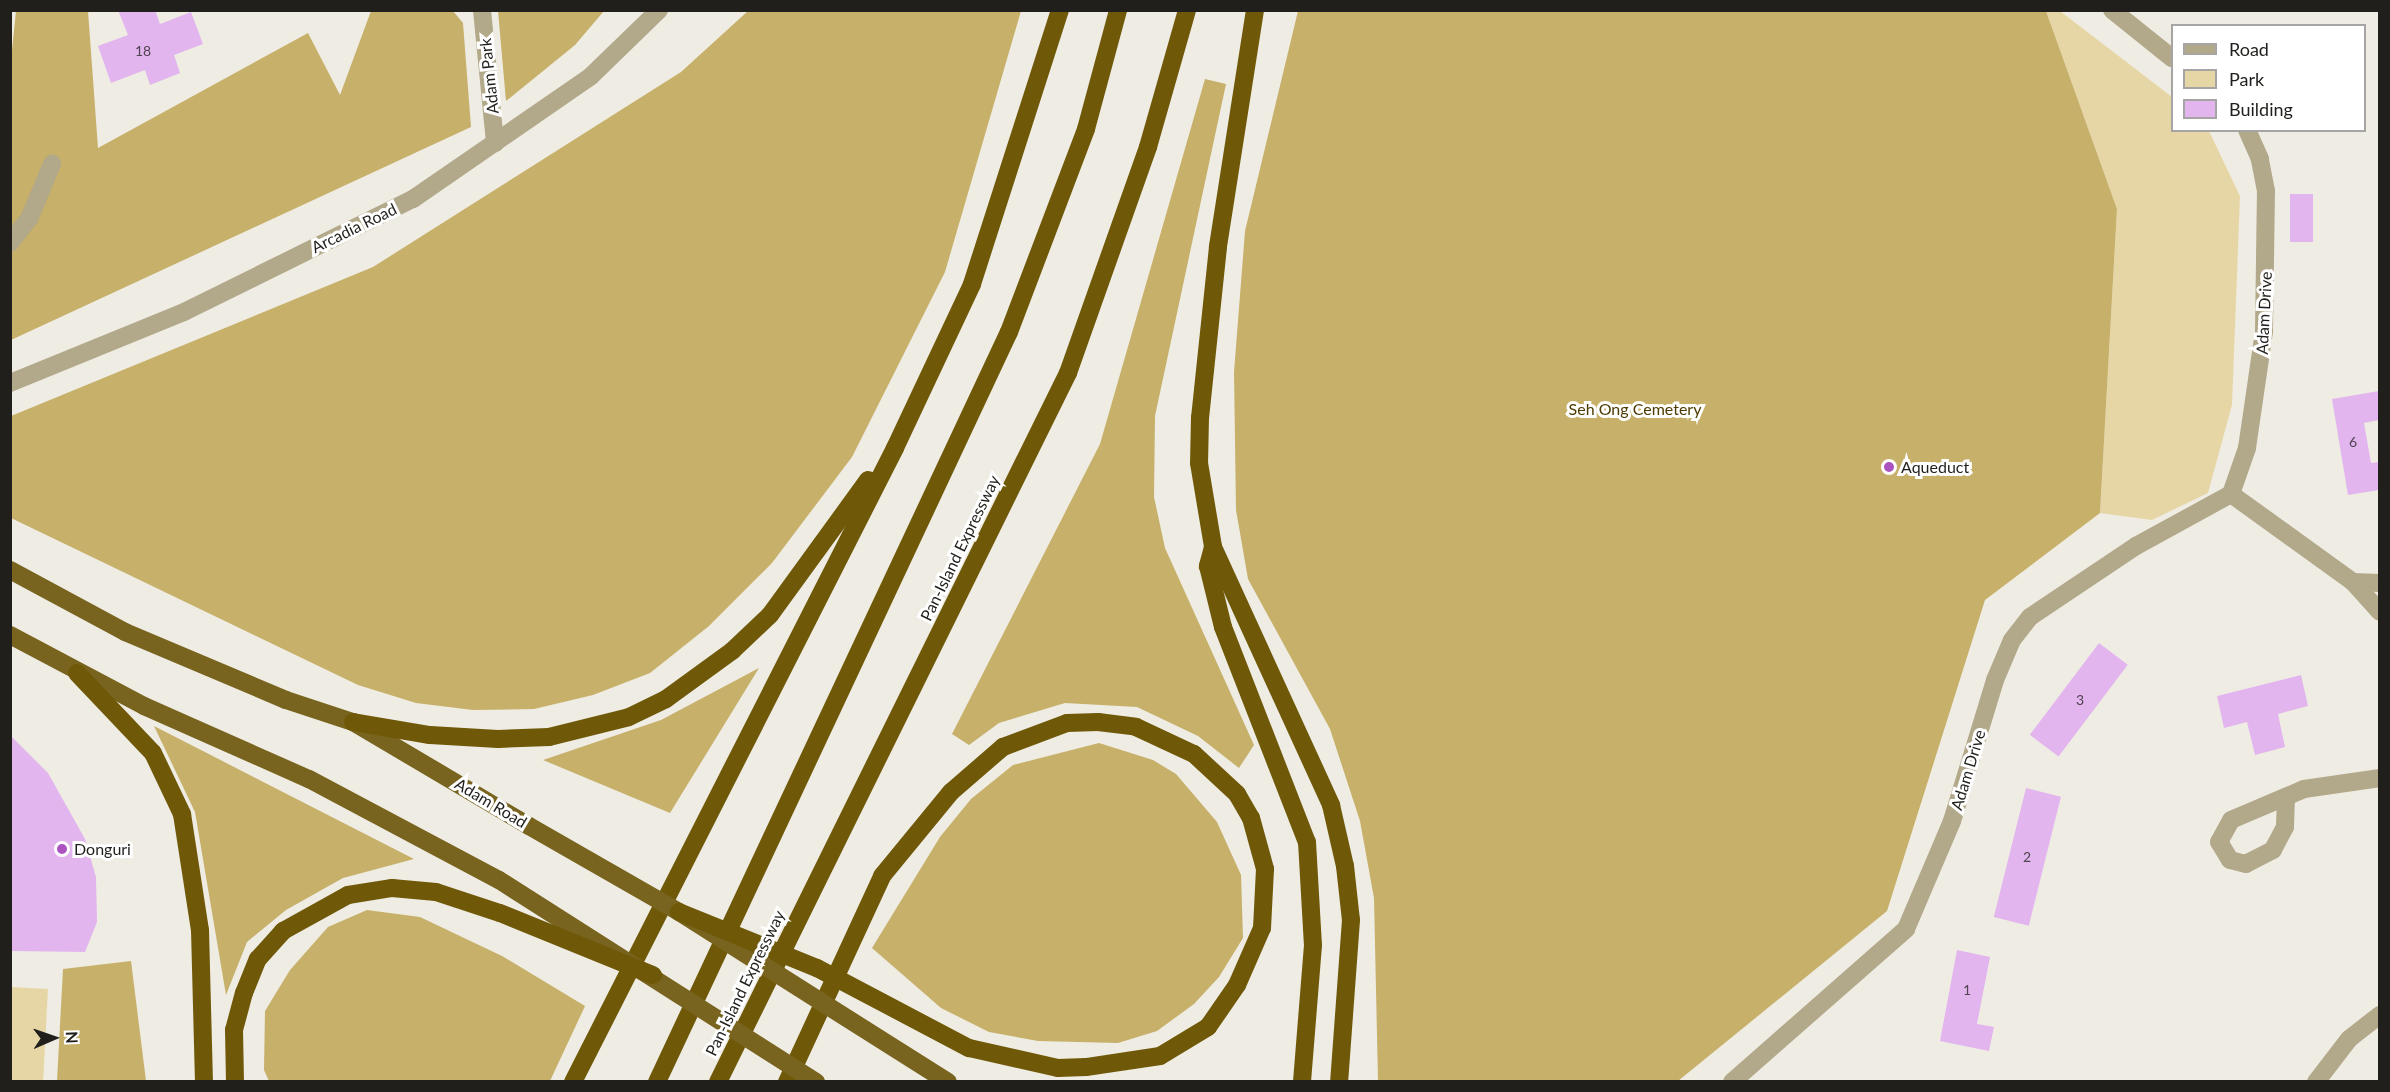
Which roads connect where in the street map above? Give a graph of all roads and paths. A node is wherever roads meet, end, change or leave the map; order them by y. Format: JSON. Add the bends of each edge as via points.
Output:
{"nodes":[{"id":1,"x":482,"y":10,"type":"edge"},
{"id":2,"x":659,"y":10,"type":"edge"},
{"id":3,"x":1060,"y":10,"type":"edge"},
{"id":4,"x":1118,"y":10,"type":"edge"},
{"id":5,"x":1187,"y":10,"type":"edge"},
{"id":6,"x":1256,"y":10,"type":"edge"},
{"id":7,"x":2112,"y":10,"type":"edge"},
{"id":8,"x":2171,"y":57,"type":"edge"},
{"id":9,"x":2248,"y":132,"type":"edge"},
{"id":10,"x":495,"y":142,"type":"junction"},
{"id":11,"x":52,"y":164,"type":"dead end"},
{"id":12,"x":10,"y":243,"type":"edge"},
{"id":13,"x":10,"y":383,"type":"edge"},
{"id":14,"x":895,"y":448,"type":"junction"},
{"id":15,"x":2231,"y":494,"type":"junction"},
{"id":16,"x":1213,"y":547,"type":"junction"},
{"id":17,"x":10,"y":570,"type":"edge"},
{"id":18,"x":2353,"y":582,"type":"junction"},
{"id":19,"x":2379,"y":583,"type":"edge"},
{"id":20,"x":2379,"y":612,"type":"edge"},
{"id":21,"x":10,"y":635,"type":"edge"},
{"id":22,"x":77,"y":673,"type":"junction"},
{"id":23,"x":353,"y":722,"type":"junction"},
{"id":24,"x":2379,"y":778,"type":"edge"},
{"id":25,"x":2286,"y":796,"type":"dead end"},
{"id":26,"x":680,"y":912,"type":"junction"},
{"id":27,"x":653,"y":975,"type":"junction"},
{"id":28,"x":2379,"y":1015,"type":"edge"},
{"id":29,"x":204,"y":1082,"type":"edge"},
{"id":30,"x":235,"y":1082,"type":"edge"},
{"id":31,"x":573,"y":1082,"type":"edge"},
{"id":32,"x":657,"y":1082,"type":"edge"},
{"id":33,"x":718,"y":1082,"type":"edge"},
{"id":34,"x":787,"y":1082,"type":"edge"},
{"id":35,"x":816,"y":1082,"type":"edge"},
{"id":36,"x":948,"y":1082,"type":"edge"},
{"id":37,"x":1302,"y":1082,"type":"edge"},
{"id":38,"x":1339,"y":1082,"type":"edge"},
{"id":39,"x":1732,"y":1082,"type":"edge"},
{"id":40,"x":2316,"y":1082,"type":"edge"}],
"edges":[{"from":1,"to":10,"type":"street","name":"Adam Park"},
{"from":2,"to":10,"type":"street","name":"Arcadia Road","via":[[591,76]]},
{"from":3,"to":14,"type":"highway","via":[[972,284]]},
{"from":4,"to":32,"type":"highway","via":[[1086,129],[1009,332]]},
{"from":5,"to":33,"type":"highway","name":"Pan-Island Expressway","via":[[1148,147],[1068,373]]},
{"from":6,"to":16,"type":"highway","via":[[1218,247],[1200,417],[1202,501]]},
{"from":7,"to":8,"type":"street"},
{"from":9,"to":15,"type":"street","name":"Adam Drive","via":[[2260,159],[2266,191],[2264,331],[2247,448]]},
{"from":10,"to":13,"type":"street","name":"Arcadia Road","via":[[413,199],[184,312]]},
{"from":11,"to":12,"type":"street","via":[[29,219]]},
{"from":14,"to":23,"type":"highway","via":[[770,615],[732,651],[666,699],[629,717],[549,737],[430,735]]},
{"from":14,"to":31,"type":"highway"},
{"from":15,"to":18,"type":"street"},
{"from":15,"to":39,"type":"street","name":"Adam Drive","via":[[2136,546],[2030,617],[2012,640],[1995,680],[1952,821],[1906,929]]},
{"from":16,"to":37,"type":"highway","via":[[1208,566],[1223,627],[1307,842],[1313,945]]},
{"from":16,"to":38,"type":"highway","via":[[1331,805],[1351,920]]},
{"from":17,"to":23,"type":"highway","name":"Adam Road","via":[[125,632],[286,700]]},
{"from":18,"to":19,"type":"street"},
{"from":18,"to":20,"type":"street"},
{"from":21,"to":22,"type":"highway"},
{"from":22,"to":27,"type":"highway","bridge":true,"via":[[309,779],[499,879]]},
{"from":22,"to":29,"type":"highway","via":[[153,753],[182,814],[200,930]]},
{"from":23,"to":26,"type":"highway","name":"Adam Road","bridge":true},
{"from":24,"to":25,"type":"street","via":[[2304,789]]},
{"from":26,"to":34,"type":"highway","bridge":true,"via":[[817,968],[969,1048],[1058,1068],[1161,1056],[1208,1027],[1237,985],[1262,928],[1265,869],[1251,818],[1237,794],[1194,754],[1136,727],[1068,723],[1003,747],[951,792],[882,876]]},
{"from":26,"to":36,"type":"highway","name":"Adam Road","bridge":true},
{"from":27,"to":30,"type":"highway","bridge":true,"via":[[500,913],[435,892],[392,888],[348,895],[283,932],[258,959],[234,1030]]},
{"from":27,"to":35,"type":"highway","bridge":true},
{"from":28,"to":40,"type":"street","via":[[2349,1039]]}]}
